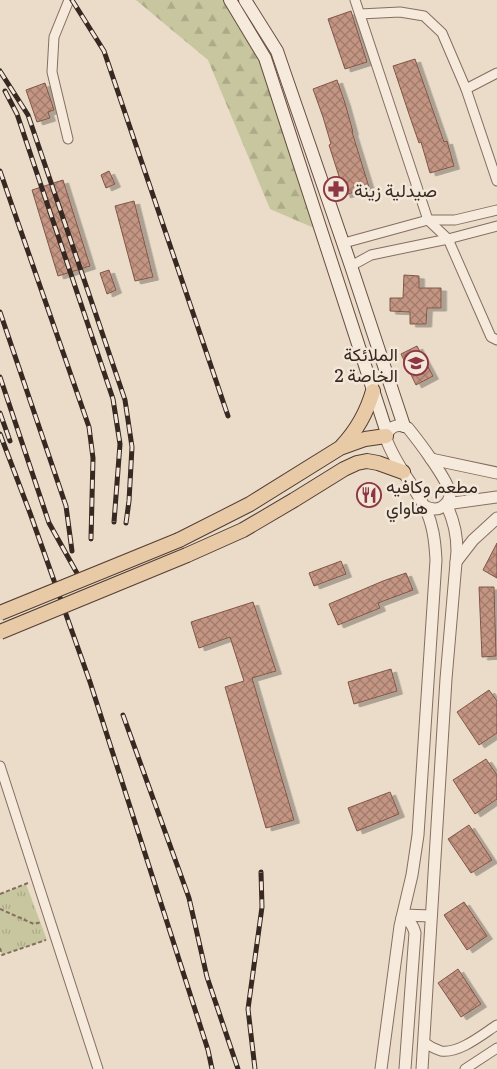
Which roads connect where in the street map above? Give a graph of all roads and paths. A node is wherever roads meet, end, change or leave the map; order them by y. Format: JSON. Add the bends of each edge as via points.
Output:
{"nodes":[{"id":1,"x":69,"y":0,"type":"edge"},
{"id":2,"x":230,"y":0,"type":"edge"},
{"id":3,"x":245,"y":0,"type":"edge"},
{"id":4,"x":355,"y":0,"type":"edge"},
{"id":5,"x":360,"y":14,"type":"junction"},
{"id":6,"x":497,"y":73,"type":"edge"},
{"id":7,"x":466,"y":89,"type":"junction"},
{"id":8,"x":68,"y":139,"type":"dead end"},
{"id":9,"x":497,"y":181,"type":"edge"},
{"id":10,"x":497,"y":210,"type":"edge"},
{"id":11,"x":428,"y":220,"type":"junction"},
{"id":12,"x":497,"y":226,"type":"edge"},
{"id":13,"x":448,"y":239,"type":"junction"},
{"id":14,"x":344,"y":243,"type":"junction"},
{"id":15,"x":352,"y":266,"type":"junction"},
{"id":16,"x":497,"y":340,"type":"edge"},
{"id":17,"x":373,"y":390,"type":"junction"},
{"id":18,"x":404,"y":426,"type":"junction"},
{"id":19,"x":387,"y":435,"type":"junction"},
{"id":20,"x":340,"y":448,"type":"junction"},
{"id":21,"x":431,"y":460,"type":"junction"},
{"id":22,"x":403,"y":472,"type":"junction"},
{"id":23,"x":497,"y":473,"type":"edge"},
{"id":24,"x":497,"y":496,"type":"edge"},
{"id":25,"x":446,"y":504,"type":"junction"},
{"id":26,"x":424,"y":506,"type":"junction"},
{"id":27,"x":497,"y":518,"type":"edge"},
{"id":28,"x":456,"y":564,"type":"junction"},
{"id":29,"x":0,"y":613,"type":"edge"},
{"id":30,"x":0,"y":632,"type":"edge"},
{"id":31,"x":0,"y":766,"type":"edge"},
{"id":32,"x":37,"y":880,"type":"junction"},
{"id":33,"x":0,"y":894,"type":"edge"},
{"id":34,"x":0,"y":909,"type":"edge"},
{"id":35,"x":402,"y":916,"type":"junction"},
{"id":36,"x":431,"y":916,"type":"junction"},
{"id":37,"x":50,"y":920,"type":"junction"},
{"id":38,"x":55,"y":937,"type":"junction"},
{"id":39,"x":0,"y":948,"type":"edge"},
{"id":40,"x":497,"y":1024,"type":"edge"},
{"id":41,"x":424,"y":1042,"type":"junction"},
{"id":42,"x":497,"y":1048,"type":"edge"},
{"id":43,"x":98,"y":1069,"type":"edge"},
{"id":44,"x":381,"y":1069,"type":"edge"},
{"id":45,"x":405,"y":1069,"type":"edge"},
{"id":46,"x":422,"y":1069,"type":"edge"},
{"id":47,"x":465,"y":1069,"type":"edge"}],
"edges":[{"from":1,"to":8,"type":"street","via":[[54,38],[52,72]]},
{"from":2,"to":17,"type":"main road","via":[[265,58]]},
{"from":3,"to":14,"type":"main road","via":[[277,51]]},
{"from":4,"to":5,"type":"street"},
{"from":5,"to":7,"type":"street","via":[[400,12],[424,16],[442,33]]},
{"from":5,"to":11,"type":"street"},
{"from":6,"to":7,"type":"street"},
{"from":7,"to":9,"type":"street"},
{"from":10,"to":11,"type":"street","via":[[455,220]]},
{"from":11,"to":13,"type":"street"},
{"from":11,"to":14,"type":"street"},
{"from":12,"to":13,"type":"street"},
{"from":13,"to":15,"type":"street","via":[[371,255]]},
{"from":13,"to":16,"type":"street","via":[[491,337]]},
{"from":14,"to":15,"type":"main road"},
{"from":15,"to":18,"type":"main road"},
{"from":17,"to":19,"type":"main road"},
{"from":17,"to":20,"type":"main road","via":[[362,421]]},
{"from":18,"to":19,"type":"street","via":[[391,428]]},
{"from":18,"to":21,"type":"street"},
{"from":19,"to":20,"type":"main road"},
{"from":19,"to":22,"type":"street","via":[[389,446]]},
{"from":20,"to":29,"type":"main road","bridge":true,"via":[[250,504],[179,540]]},
{"from":21,"to":23,"type":"street"},
{"from":21,"to":25,"type":"street","via":[[448,487],[450,493]]},
{"from":22,"to":26,"type":"street"},
{"from":22,"to":30,"type":"main road","bridge":true,"via":[[378,462],[357,463],[243,530]]},
{"from":24,"to":25,"type":"street"},
{"from":25,"to":26,"type":"street","via":[[436,510]]},
{"from":25,"to":28,"type":"street","via":[[457,539]]},
{"from":26,"to":35,"type":"street","via":[[433,532],[436,560],[418,835]]},
{"from":27,"to":28,"type":"street","via":[[473,540]]},
{"from":28,"to":36,"type":"street"},
{"from":31,"to":32,"type":"street"},
{"from":32,"to":33,"type":"path"},
{"from":32,"to":37,"type":"street"},
{"from":34,"to":37,"type":"path","via":[[34,924]]},
{"from":35,"to":36,"type":"street"},
{"from":35,"to":44,"type":"street"},
{"from":35,"to":45,"type":"street","via":[[410,922],[415,933]]},
{"from":36,"to":41,"type":"street"},
{"from":37,"to":38,"type":"street"},
{"from":38,"to":39,"type":"path","via":[[2,954]]},
{"from":38,"to":43,"type":"street"},
{"from":40,"to":41,"type":"street","via":[[453,1050],[443,1051]]},
{"from":41,"to":46,"type":"street"},
{"from":42,"to":47,"type":"street"}]}
